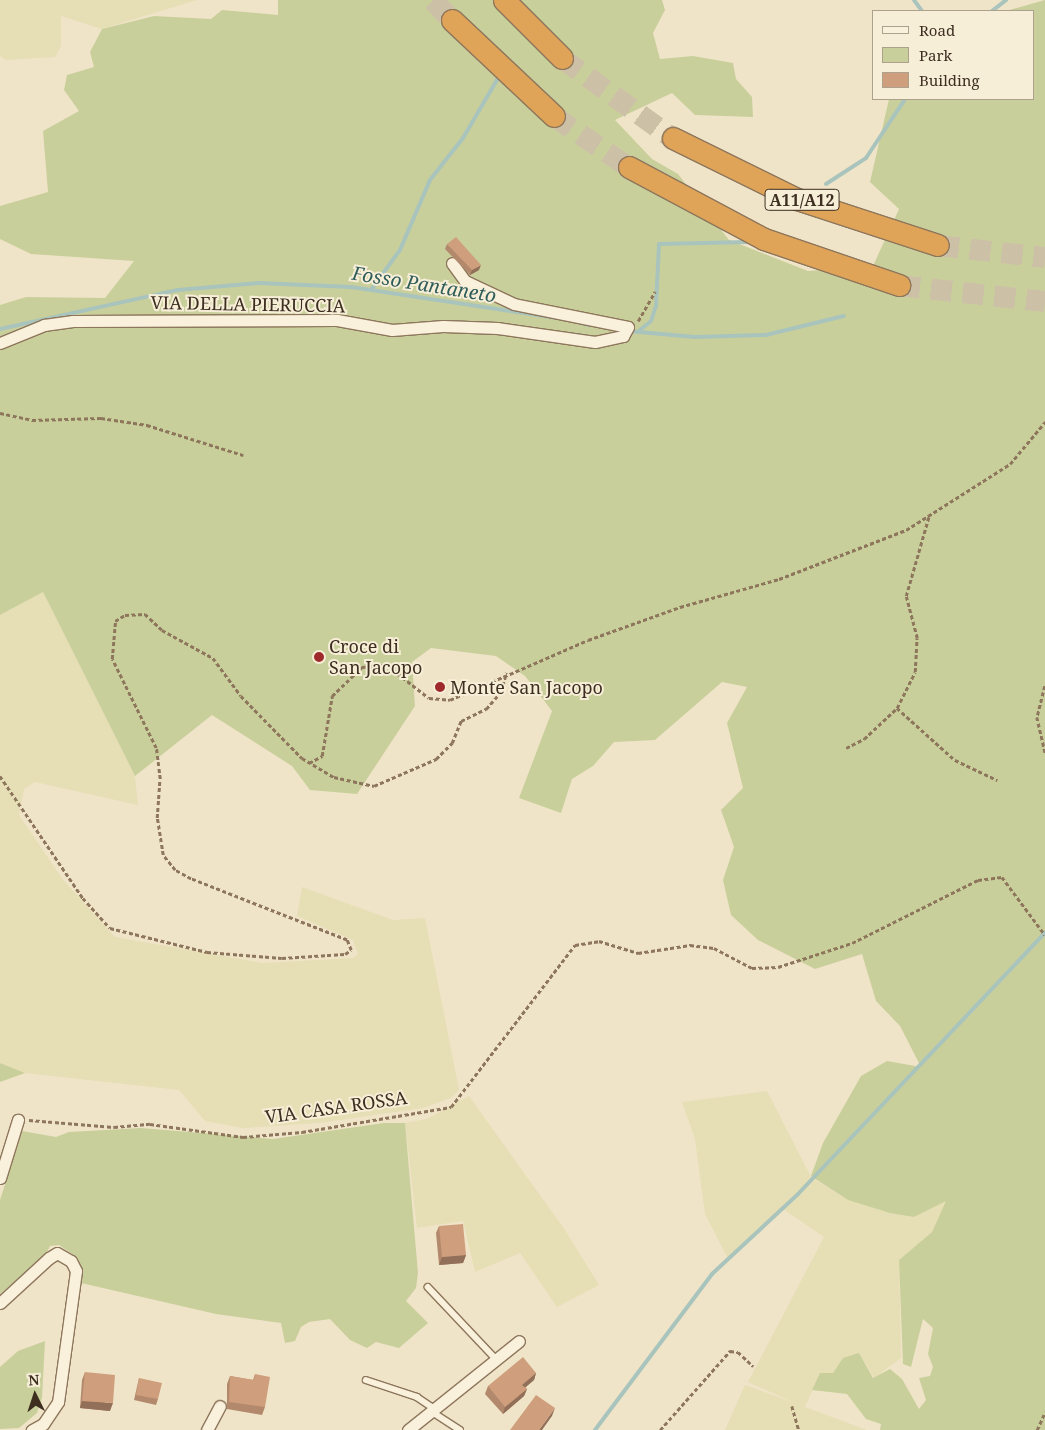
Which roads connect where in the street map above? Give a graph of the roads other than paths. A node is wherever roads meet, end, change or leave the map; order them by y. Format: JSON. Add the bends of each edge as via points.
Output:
{"nodes":[{"id":1,"x":504,"y":0,"type":"edge"},
{"id":2,"x":452,"y":20,"type":"tunnel mouth"},
{"id":3,"x":562,"y":58,"type":"tunnel mouth"},
{"id":4,"x":554,"y":116,"type":"tunnel mouth"},
{"id":5,"x":673,"y":138,"type":"tunnel mouth"},
{"id":6,"x":629,"y":167,"type":"tunnel mouth"},
{"id":7,"x":938,"y":245,"type":"tunnel mouth"},
{"id":8,"x":452,"y":263,"type":"dead end"},
{"id":9,"x":899,"y":285,"type":"tunnel mouth"},
{"id":10,"x":0,"y":343,"type":"edge"},
{"id":11,"x":18,"y":1120,"type":"road end"},
{"id":12,"x":0,"y":1178,"type":"edge"},
{"id":13,"x":428,"y":1287,"type":"dead end"},
{"id":14,"x":0,"y":1302,"type":"edge"},
{"id":15,"x":519,"y":1341,"type":"dead end"},
{"id":16,"x":498,"y":1361,"type":"junction"},
{"id":17,"x":366,"y":1380,"type":"dead end"},
{"id":18,"x":220,"y":1406,"type":"dead end"},
{"id":19,"x":435,"y":1412,"type":"junction"},
{"id":20,"x":32,"y":1430,"type":"edge"},
{"id":21,"x":207,"y":1430,"type":"edge"},
{"id":22,"x":408,"y":1430,"type":"edge"},
{"id":23,"x":460,"y":1430,"type":"edge"}],
"edges":[{"from":1,"to":3,"type":"highway"},
{"from":2,"to":4,"type":"highway"},
{"from":5,"to":7,"type":"highway","number":"A11/A12","via":[[797,199]]},
{"from":6,"to":9,"type":"highway","number":"A11/A12","via":[[694,205],[764,239]]},
{"from":8,"to":10,"type":"street","name":"VIA DELLA PIERUCCIA","via":[[465,281],[514,304],[626,332],[595,342],[497,328],[443,326],[392,330],[338,320],[73,321],[44,325]]},
{"from":11,"to":12,"type":"street"},
{"from":13,"to":16,"type":"lane"},
{"from":14,"to":20,"type":"street","via":[[57,1253],[71,1261],[76,1272],[58,1402],[43,1424]]},
{"from":15,"to":16,"type":"street"},
{"from":16,"to":19,"type":"street"},
{"from":17,"to":19,"type":"lane","via":[[418,1397]]},
{"from":18,"to":21,"type":"street"},
{"from":19,"to":22,"type":"street"},
{"from":19,"to":23,"type":"lane"}]}
